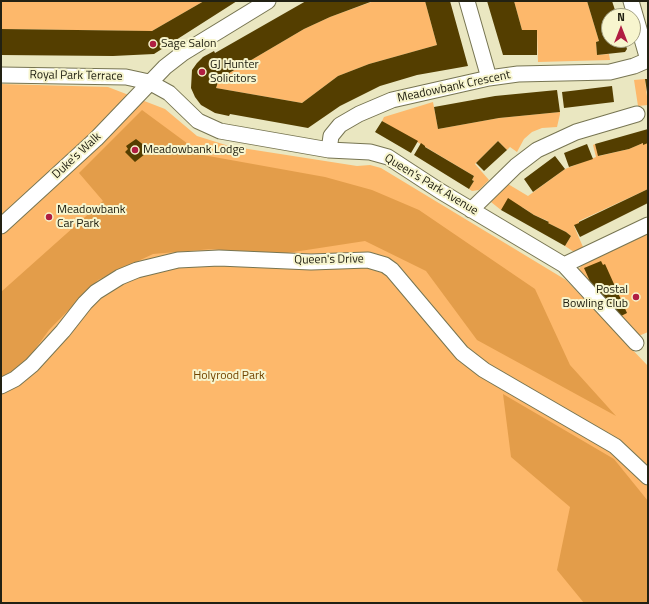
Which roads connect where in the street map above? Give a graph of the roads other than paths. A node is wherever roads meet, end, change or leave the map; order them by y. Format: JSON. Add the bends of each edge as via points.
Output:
{"nodes":[{"id":1,"x":268,"y":1,"type":"edge"},
{"id":2,"x":468,"y":1,"type":"edge"},
{"id":3,"x":630,"y":1,"type":"edge"},
{"id":4,"x":648,"y":60,"type":"edge"},
{"id":5,"x":1,"y":75,"type":"edge"},
{"id":6,"x":488,"y":78,"type":"junction"},
{"id":7,"x":150,"y":82,"type":"junction"},
{"id":8,"x":637,"y":114,"type":"dead end"},
{"id":9,"x":329,"y":150,"type":"junction"},
{"id":10,"x":471,"y":210,"type":"junction"},
{"id":11,"x":648,"y":225,"type":"edge"},
{"id":12,"x":1,"y":226,"type":"edge"},
{"id":13,"x":564,"y":265,"type":"junction"},
{"id":14,"x":636,"y":343,"type":"dead end"},
{"id":15,"x":1,"y":386,"type":"edge"},
{"id":16,"x":648,"y":477,"type":"edge"}],
"edges":[{"from":1,"to":7,"type":"street","name":"Duke's Walk","via":[[183,53]]},
{"from":2,"to":6,"type":"street"},
{"from":3,"to":4,"type":"street"},
{"from":4,"to":6,"type":"street","name":"Meadowbank Crescent","via":[[610,72],[518,74]]},
{"from":5,"to":7,"type":"street","name":"Royal Park Terrace","via":[[126,77]]},
{"from":6,"to":9,"type":"street","name":"Meadowbank Crescent","via":[[407,96],[380,105],[338,127],[331,136]]},
{"from":7,"to":9,"type":"street","name":"Queen's Park Avenue","via":[[169,93],[198,121],[209,127]]},
{"from":7,"to":12,"type":"street","name":"Duke's Walk","via":[[96,139]]},
{"from":8,"to":10,"type":"street","via":[[576,132],[537,150],[516,166]]},
{"from":9,"to":10,"type":"street","name":"Queen's Park Avenue","via":[[370,152],[388,157]]},
{"from":10,"to":13,"type":"street","name":"Queen's Park Avenue"},
{"from":11,"to":13,"type":"street"},
{"from":13,"to":14,"type":"street","name":"Queen's Park Avenue"},
{"from":15,"to":16,"type":"street","name":"Queen's Drive","via":[[14,380],[32,365],[96,292],[137,270],[178,260],[219,258],[311,262],[368,260],[392,270],[462,353],[484,370],[615,446]]}]}
